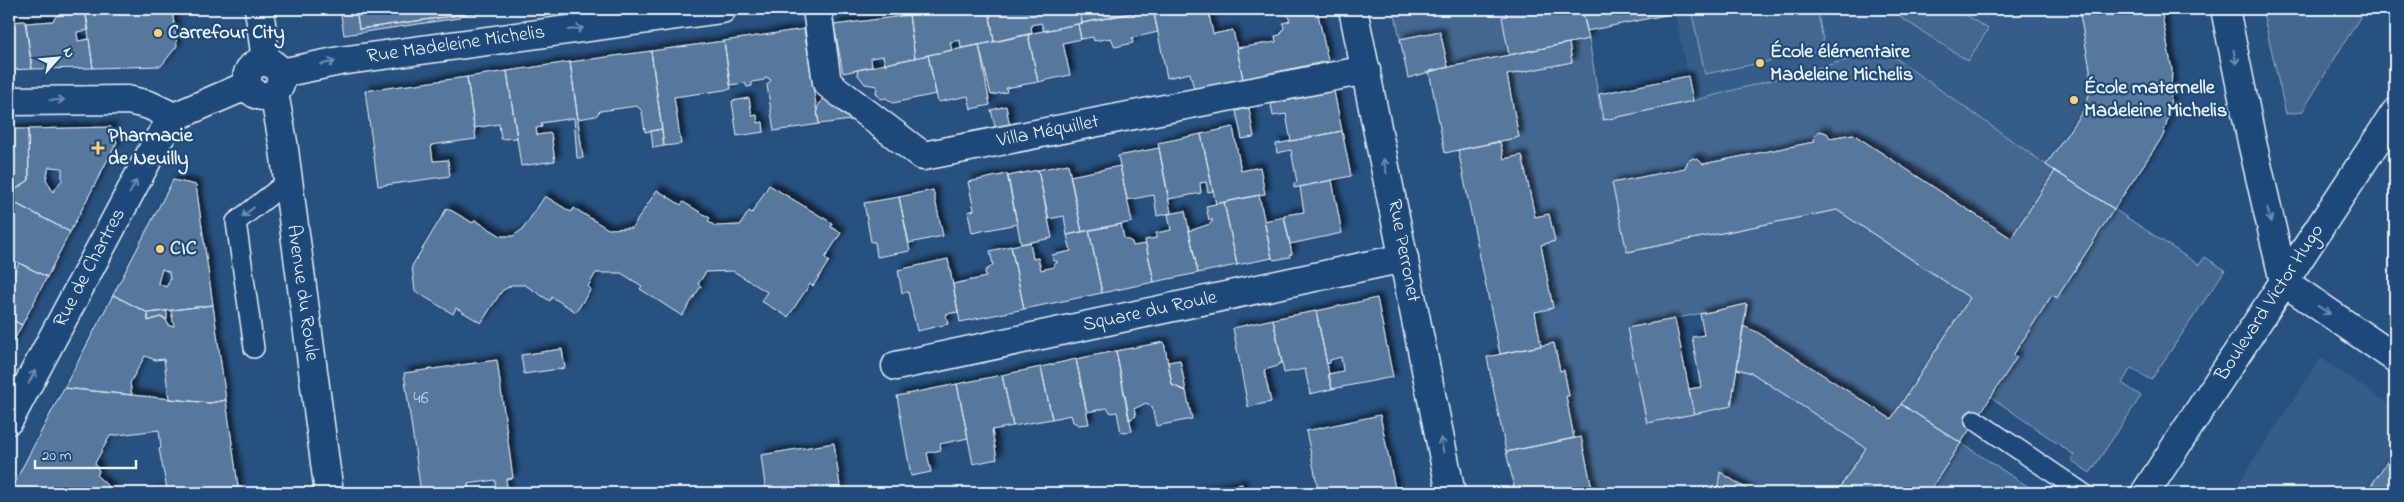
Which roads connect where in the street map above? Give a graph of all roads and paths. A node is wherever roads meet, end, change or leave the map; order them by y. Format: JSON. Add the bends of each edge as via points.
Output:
{"nodes":[{"id":1,"x":260,"y":9,"type":"edge"},
{"id":2,"x":722,"y":9,"type":"edge"},
{"id":3,"x":817,"y":9,"type":"edge"},
{"id":4,"x":1353,"y":9,"type":"edge"},
{"id":5,"x":2225,"y":9,"type":"edge"},
{"id":6,"x":1366,"y":70,"type":"junction"},
{"id":7,"x":273,"y":76,"type":"junction"},
{"id":8,"x":9,"y":101,"type":"edge"},
{"id":9,"x":2394,"y":117,"type":"edge"},
{"id":10,"x":174,"y":118,"type":"junction"},
{"id":11,"x":287,"y":182,"type":"junction"},
{"id":12,"x":1404,"y":258,"type":"junction"},
{"id":13,"x":2284,"y":282,"type":"junction"},
{"id":14,"x":254,"y":348,"type":"dead end"},
{"id":15,"x":2395,"y":358,"type":"edge"},
{"id":16,"x":896,"y":366,"type":"dead end"},
{"id":17,"x":9,"y":420,"type":"edge"},
{"id":18,"x":1976,"y":420,"type":"dead end"},
{"id":19,"x":329,"y":493,"type":"edge"},
{"id":20,"x":1451,"y":493,"type":"edge"},
{"id":21,"x":2083,"y":493,"type":"edge"},
{"id":22,"x":2145,"y":493,"type":"edge"}],
"edges":[{"from":1,"to":7,"type":"street","name":"Avenue du Roule"},
{"from":7,"to":2,"type":"street","name":"Rue Madeleine Michelis","one_way":true,"via":[[340,61]]},
{"from":3,"to":6,"type":"street","name":"Villa Méquillet","via":[[827,83],[923,156]]},
{"from":4,"to":6,"type":"street","name":"Rue Perronet"},
{"from":5,"to":13,"type":"street","one_way":true},
{"from":12,"to":6,"type":"street","name":"Rue Perronet","one_way":true},
{"from":7,"to":10,"type":"street","name":"Rue Madeleine Michelis","via":[[262,96],[248,85]]},
{"from":7,"to":11,"type":"street","name":"Avenue du Roule"},
{"from":8,"to":10,"type":"street","one_way":true,"via":[[128,100],[149,105]]},
{"from":9,"to":13,"type":"street","name":"Boulevard Victor Hugo"},
{"from":17,"to":10,"type":"street","name":"Rue de Chartres","one_way":true,"via":[[158,140]]},
{"from":11,"to":14,"type":"lane","one_way":true,"via":[[236,222]]},
{"from":11,"to":19,"type":"street","name":"Avenue du Roule"},
{"from":12,"to":16,"type":"street","name":"Square du Roule"},
{"from":20,"to":12,"type":"street","name":"Rue Perronet","one_way":true},
{"from":13,"to":15,"type":"street","one_way":true},
{"from":13,"to":22,"type":"street","name":"Boulevard Victor Hugo"},
{"from":18,"to":21,"type":"lane"}]}
